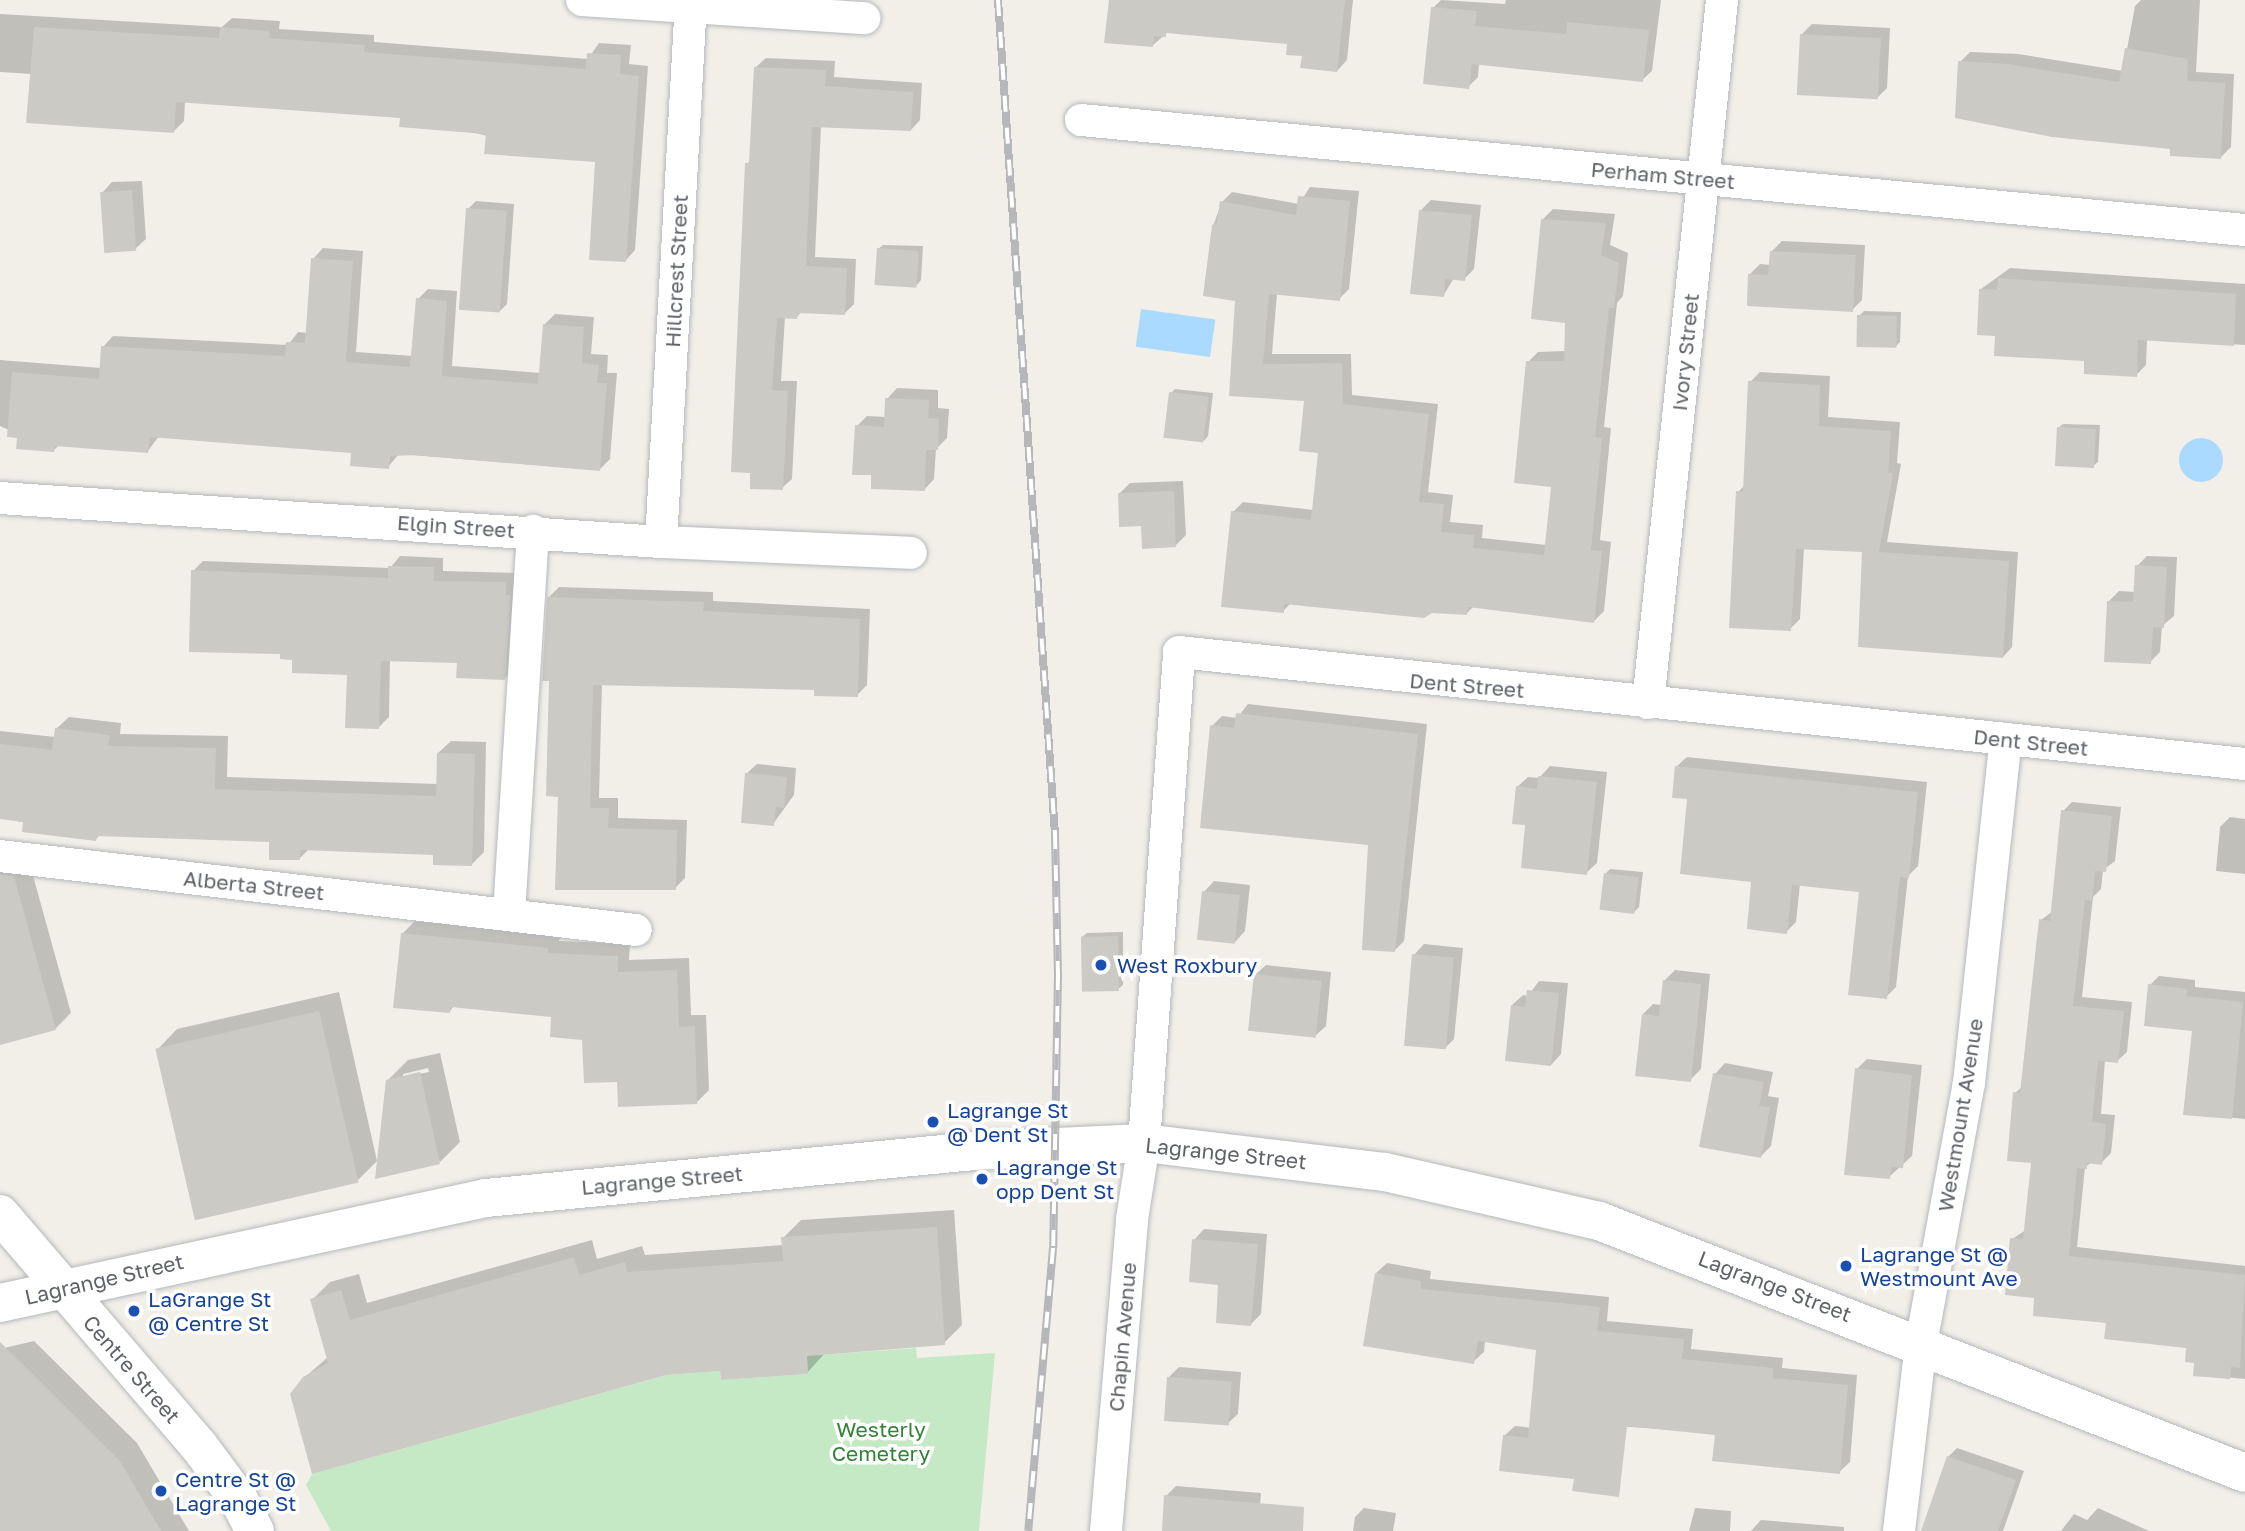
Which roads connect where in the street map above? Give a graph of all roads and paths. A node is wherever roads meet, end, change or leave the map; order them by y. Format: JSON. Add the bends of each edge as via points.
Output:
{"nodes":[{"id":1,"x":582,"y":0,"type":"edge"},
{"id":2,"x":1722,"y":0,"type":"edge"},
{"id":3,"x":691,"y":3,"type":"edge"},
{"id":4,"x":864,"y":18,"type":"dead end"},
{"id":5,"x":1081,"y":120,"type":"dead end"},
{"id":6,"x":1703,"y":179,"type":"junction"},
{"id":7,"x":2245,"y":230,"type":"edge"},
{"id":8,"x":0,"y":498,"type":"edge"},
{"id":9,"x":533,"y":531,"type":"junction"},
{"id":10,"x":661,"y":542,"type":"junction"},
{"id":11,"x":911,"y":554,"type":"dead end"},
{"id":12,"x":1648,"y":703,"type":"junction"},
{"id":13,"x":2006,"y":739,"type":"junction"},
{"id":14,"x":2245,"y":764,"type":"edge"},
{"id":15,"x":0,"y":856,"type":"edge"},
{"id":16,"x":509,"y":914,"type":"junction"},
{"id":17,"x":636,"y":930,"type":"dead end"},
{"id":18,"x":1144,"y":1143,"type":"junction"},
{"id":19,"x":0,"y":1214,"type":"edge"},
{"id":20,"x":62,"y":1289,"type":"junction"},
{"id":21,"x":0,"y":1303,"type":"edge"},
{"id":22,"x":1921,"y":1344,"type":"junction"},
{"id":23,"x":2245,"y":1473,"type":"edge"},
{"id":24,"x":255,"y":1531,"type":"edge"},
{"id":25,"x":1106,"y":1531,"type":"edge"},
{"id":26,"x":1899,"y":1531,"type":"edge"}],
"edges":[{"from":1,"to":3,"type":"street"},
{"from":2,"to":6,"type":"street","name":"Ivory Street"},
{"from":3,"to":4,"type":"street"},
{"from":3,"to":10,"type":"street","name":"Hillcrest Street"},
{"from":5,"to":6,"type":"street","name":"Perham Street"},
{"from":6,"to":7,"type":"street","name":"Perham Street"},
{"from":6,"to":12,"type":"street","name":"Ivory Street"},
{"from":8,"to":9,"type":"street","name":"Elgin Street"},
{"from":9,"to":10,"type":"street","name":"Elgin Street"},
{"from":9,"to":16,"type":"street"},
{"from":10,"to":11,"type":"street","name":"Elgin Street"},
{"from":12,"to":13,"type":"street","name":"Dent Street"},
{"from":12,"to":18,"type":"street","name":"Dent Street","via":[[1179,652]]},
{"from":13,"to":14,"type":"street","name":"Dent Street"},
{"from":13,"to":22,"type":"street","name":"Westmount Avenue","via":[[1969,1083]]},
{"from":15,"to":16,"type":"street","name":"Alberta Street"},
{"from":16,"to":17,"type":"street","name":"Alberta Street"},
{"from":18,"to":20,"type":"main road","name":"Lagrange Street","via":[[972,1151],[486,1198]]},
{"from":18,"to":22,"type":"main road","name":"Lagrange Street","via":[[1385,1172],[1528,1201],[1698,1256]]},
{"from":18,"to":25,"type":"street","name":"Chapin Avenue","via":[[1132,1219]]},
{"from":19,"to":20,"type":"main road","name":"Centre Street"},
{"from":20,"to":21,"type":"main road","name":"Lagrange Street"},
{"from":20,"to":24,"type":"main road","name":"Centre Street","via":[[199,1446],[239,1500]]},
{"from":22,"to":23,"type":"main road","name":"Lagrange Street"},
{"from":22,"to":26,"type":"street","name":"Westmount Avenue"}]}
